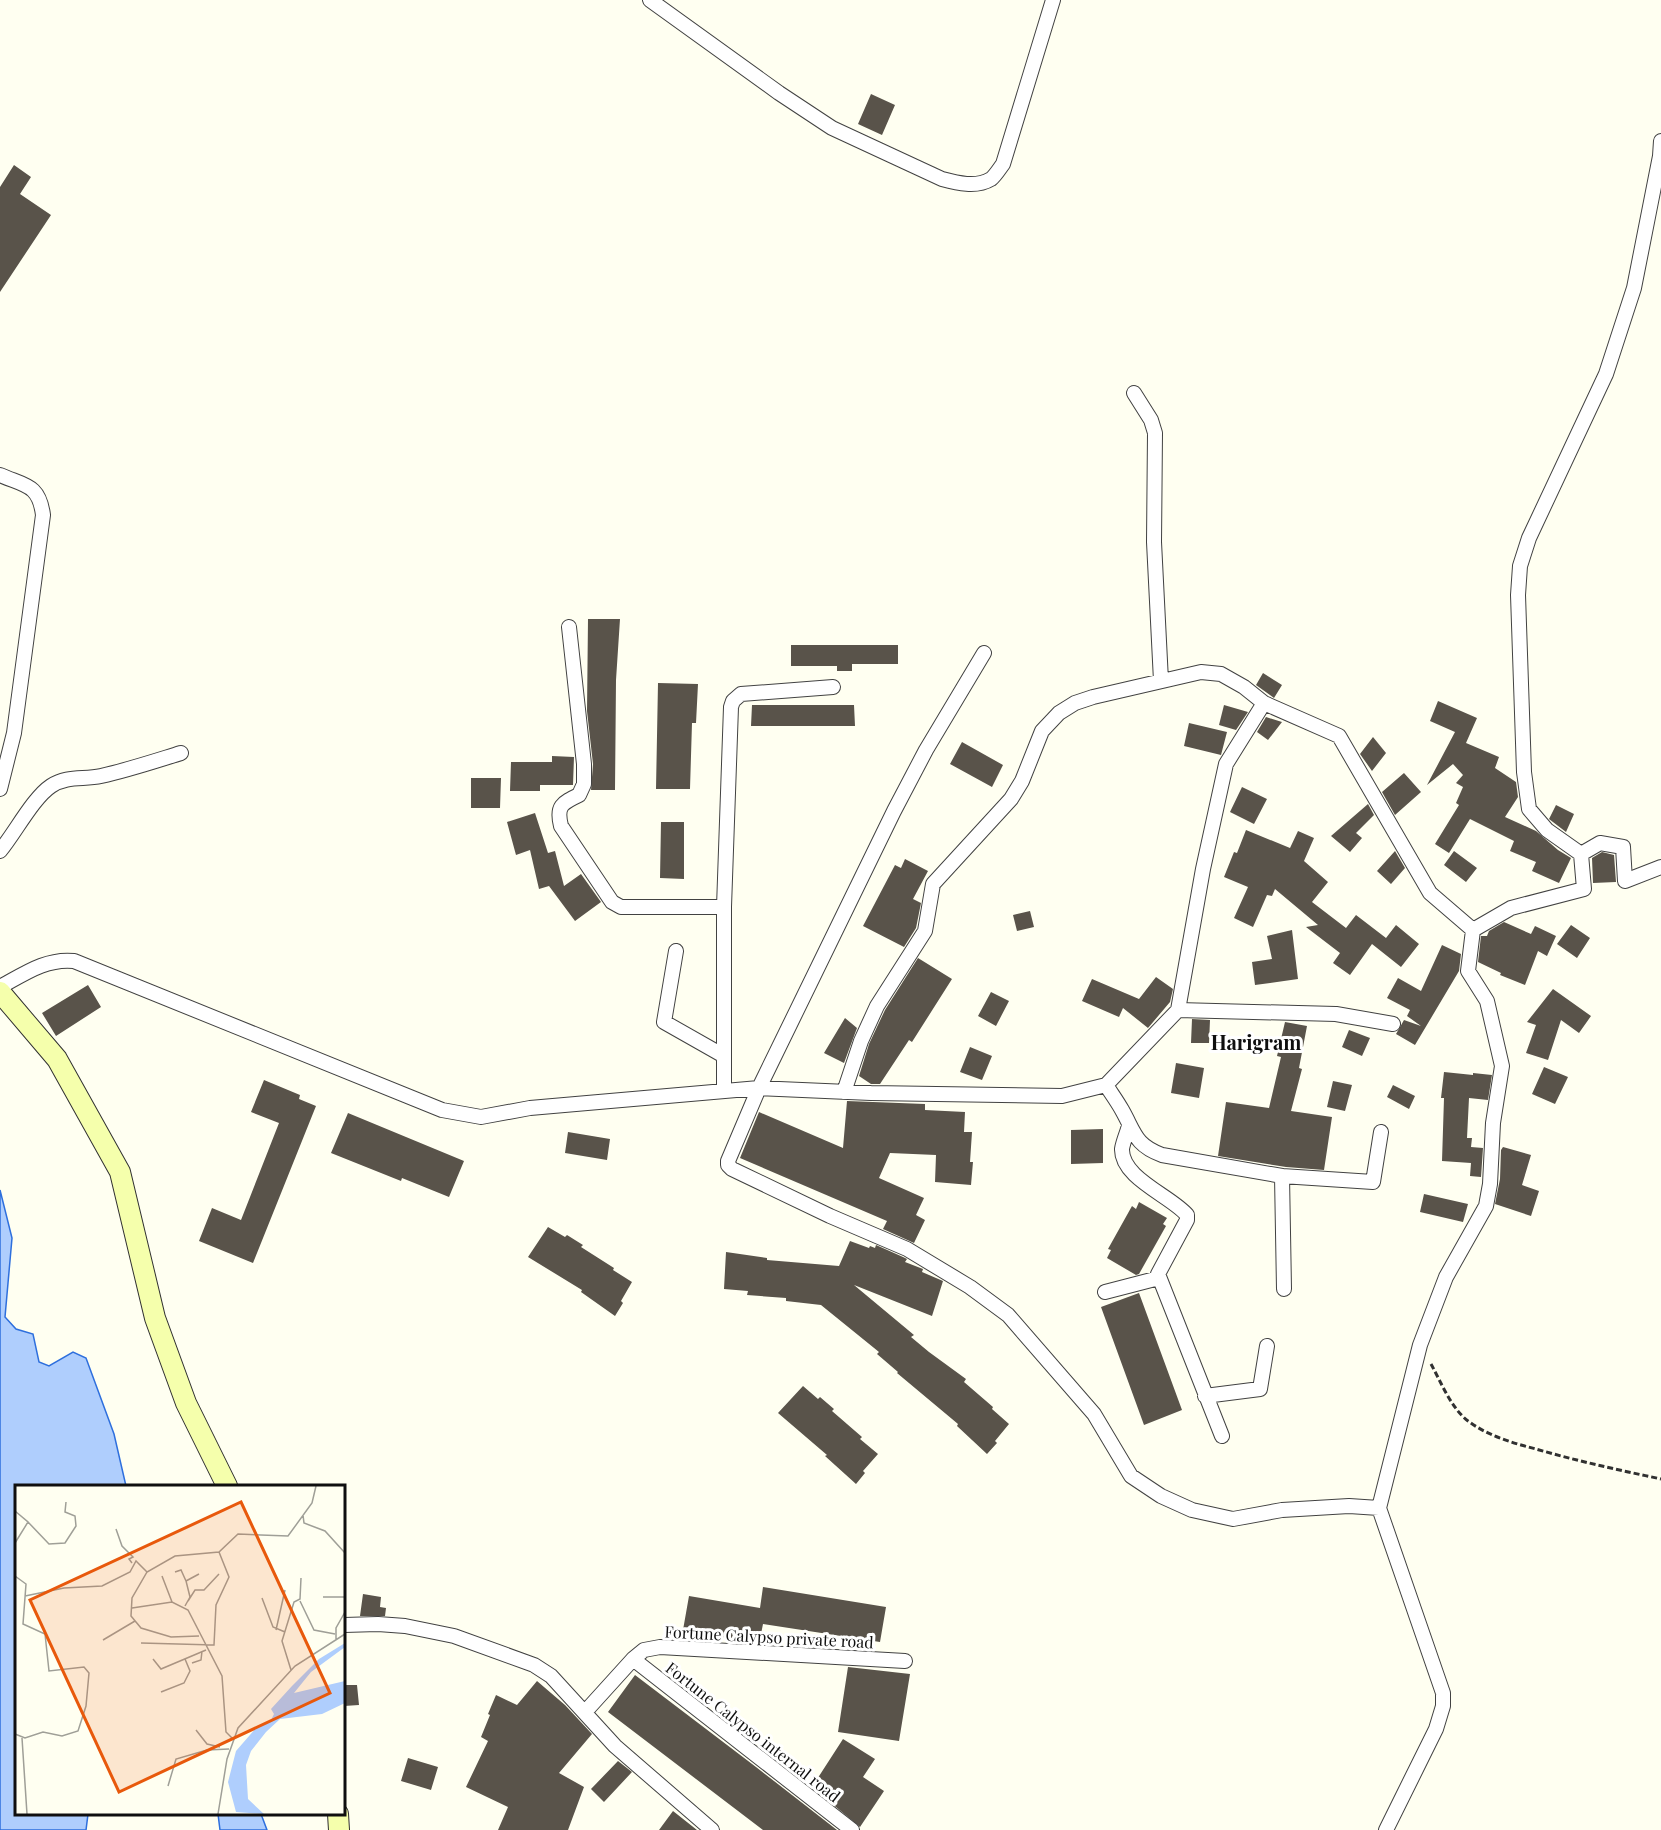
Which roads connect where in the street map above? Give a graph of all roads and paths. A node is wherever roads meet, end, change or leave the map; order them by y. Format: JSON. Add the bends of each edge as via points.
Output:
{"nodes":[{"id":1,"x":650,"y":0,"type":"edge"},
{"id":2,"x":1053,"y":0,"type":"edge"},
{"id":3,"x":1661,"y":141,"type":"edge"},
{"id":4,"x":1134,"y":393,"type":"dead end"},
{"id":5,"x":0,"y":475,"type":"edge"},
{"id":6,"x":569,"y":627,"type":"dead end"},
{"id":7,"x":984,"y":653,"type":"dead end"},
{"id":8,"x":1161,"y":681,"type":"junction"},
{"id":9,"x":833,"y":687,"type":"dead end"},
{"id":10,"x":1264,"y":703,"type":"junction"},
{"id":11,"x":181,"y":753,"type":"dead end"},
{"id":12,"x":0,"y":789,"type":"edge"},
{"id":13,"x":0,"y":851,"type":"edge"},
{"id":14,"x":1581,"y":854,"type":"junction"},
{"id":15,"x":1661,"y":867,"type":"edge"},
{"id":16,"x":724,"y":906,"type":"junction"},
{"id":17,"x":1473,"y":930,"type":"junction"},
{"id":18,"x":676,"y":951,"type":"dead end"},
{"id":19,"x":0,"y":987,"type":"edge"},
{"id":20,"x":0,"y":992,"type":"edge"},
{"id":21,"x":1178,"y":1010,"type":"junction"},
{"id":22,"x":1393,"y":1024,"type":"dead end"},
{"id":23,"x":724,"y":1056,"type":"junction"},
{"id":24,"x":1106,"y":1085,"type":"junction"},
{"id":25,"x":759,"y":1088,"type":"junction"},
{"id":26,"x":724,"y":1089,"type":"junction"},
{"id":27,"x":844,"y":1092,"type":"junction"},
{"id":28,"x":1129,"y":1126,"type":"junction"},
{"id":29,"x":1381,"y":1131,"type":"dead end"},
{"id":30,"x":1282,"y":1176,"type":"junction"},
{"id":31,"x":1159,"y":1278,"type":"junction"},
{"id":32,"x":1284,"y":1289,"type":"dead end"},
{"id":33,"x":1105,"y":1292,"type":"dead end"},
{"id":34,"x":1420,"y":1345,"type":"junction"},
{"id":35,"x":1267,"y":1346,"type":"dead end"},
{"id":36,"x":1205,"y":1396,"type":"junction"},
{"id":37,"x":1222,"y":1437,"type":"dead end"},
{"id":38,"x":1661,"y":1479,"type":"edge"},
{"id":39,"x":227,"y":1485,"type":"edge"},
{"id":40,"x":1379,"y":1508,"type":"junction"},
{"id":41,"x":345,"y":1625,"type":"edge"},
{"id":42,"x":633,"y":1659,"type":"junction"},
{"id":43,"x":906,"y":1661,"type":"dead end"},
{"id":44,"x":585,"y":1712,"type":"junction"},
{"id":45,"x":338,"y":1815,"type":"edge"},
{"id":46,"x":339,"y":1830,"type":"edge"},
{"id":47,"x":712,"y":1830,"type":"edge"},
{"id":48,"x":852,"y":1830,"type":"edge"},
{"id":49,"x":1386,"y":1830,"type":"edge"}],
"edges":[{"from":1,"to":2,"type":"street","via":[[832,128],[959,184],[991,179],[1003,164]]},
{"from":3,"to":14,"type":"street","via":[[1634,288],[1610,363],[1529,538],[1520,566],[1524,772],[1529,809],[1547,830]]},
{"from":4,"to":8,"type":"street","via":[[1155,433],[1154,542]]},
{"from":5,"to":12,"type":"street","via":[[39,495],[44,515],[14,733]]},
{"from":6,"to":16,"type":"street","via":[[584,784],[579,795],[560,808],[561,826],[612,902],[621,907]]},
{"from":7,"to":25,"type":"street","via":[[894,811]]},
{"from":8,"to":10,"type":"street","via":[[1212,672],[1244,687]]},
{"from":8,"to":27,"type":"street","via":[[1075,703],[1042,731],[1011,799],[933,884],[925,931],[876,1006]]},
{"from":9,"to":16,"type":"street","via":[[741,694],[733,701]]},
{"from":10,"to":17,"type":"street","via":[[1339,736],[1430,893]]},
{"from":10,"to":21,"type":"street","via":[[1226,764]]},
{"from":11,"to":13,"type":"street","via":[[124,771],[52,785]]},
{"from":14,"to":15,"type":"street","via":[[1600,843],[1623,847],[1625,881]]},
{"from":14,"to":17,"type":"street","via":[[1584,889],[1511,908]]},
{"from":16,"to":23,"type":"street"},
{"from":17,"to":34,"type":"street","via":[[1468,971],[1487,1001],[1502,1066],[1493,1123],[1490,1184],[1486,1206],[1446,1277]]},
{"from":18,"to":23,"type":"street","via":[[664,1022]]},
{"from":19,"to":26,"type":"street","via":[[44,964],[60,959],[74,961],[442,1110],[481,1117],[530,1108]]},
{"from":20,"to":39,"type":"main road","via":[[57,1059],[120,1172],[155,1318],[186,1403]]},
{"from":21,"to":22,"type":"street","via":[[1336,1014]]},
{"from":21,"to":24,"type":"street"},
{"from":23,"to":26,"type":"street"},
{"from":24,"to":27,"type":"street","via":[[1062,1096]]},
{"from":24,"to":28,"type":"street"},
{"from":25,"to":26,"type":"street"},
{"from":25,"to":27,"type":"street"},
{"from":25,"to":40,"type":"street","via":[[729,1165],[830,1216],[907,1249],[1008,1315],[1094,1414],[1131,1476],[1141,1483],[1192,1510],[1233,1519],[1282,1510]]},
{"from":28,"to":30,"type":"street","via":[[1139,1143],[1162,1155]]},
{"from":28,"to":31,"type":"street","via":[[1122,1148],[1131,1169],[1187,1215]]},
{"from":29,"to":30,"type":"street","via":[[1375,1179],[1371,1183]]},
{"from":30,"to":32,"type":"street"},
{"from":31,"to":33,"type":"street"},
{"from":31,"to":36,"type":"street"},
{"from":34,"to":38,"type":"path","via":[[1455,1406],[1486,1431],[1559,1456]]},
{"from":34,"to":40,"type":"street"},
{"from":35,"to":36,"type":"street","via":[[1260,1389]]},
{"from":36,"to":37,"type":"street"},
{"from":40,"to":49,"type":"street","via":[[1443,1692],[1436,1729]]},
{"from":41,"to":44,"type":"street","via":[[387,1624],[454,1636],[534,1665],[551,1676]]},
{"from":42,"to":43,"type":"street","name":"Fortune Calypso private road","via":[[644,1650],[660,1647]]},
{"from":42,"to":44,"type":"street","name":"Fortune Calypso private road"},
{"from":42,"to":48,"type":"street","name":"Fortune Calypso internal road"},
{"from":44,"to":47,"type":"street","via":[[615,1746]]},
{"from":45,"to":46,"type":"main road"}]}
